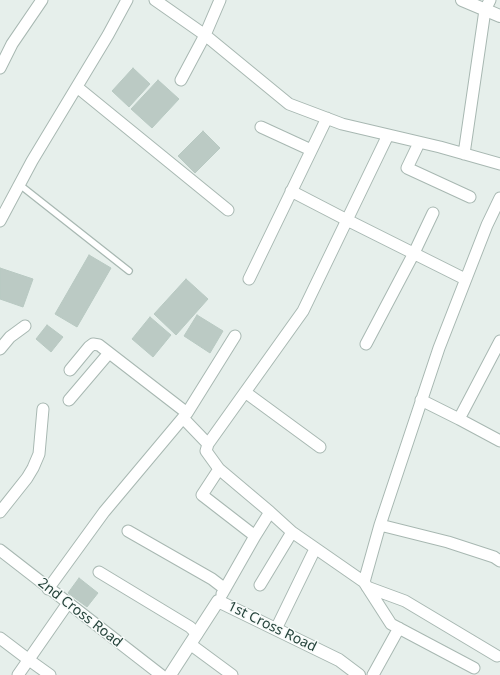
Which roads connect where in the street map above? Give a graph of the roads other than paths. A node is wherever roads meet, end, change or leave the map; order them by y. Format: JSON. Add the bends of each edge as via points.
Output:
{"nodes":[{"id":1,"x":42,"y":0,"type":"edge"},
{"id":2,"x":127,"y":0,"type":"edge"},
{"id":3,"x":155,"y":0,"type":"edge"},
{"id":4,"x":220,"y":0,"type":"edge"},
{"id":5,"x":462,"y":0,"type":"edge"},
{"id":6,"x":488,"y":5,"type":"edge"},
{"id":7,"x":500,"y":16,"type":"edge"},
{"id":8,"x":205,"y":35,"type":"junction"},
{"id":9,"x":0,"y":68,"type":"edge"},
{"id":10,"x":181,"y":80,"type":"dead end"},
{"id":11,"x":77,"y":88,"type":"junction"},
{"id":12,"x":327,"y":118,"type":"junction"},
{"id":13,"x":261,"y":127,"type":"dead end"},
{"id":14,"x":388,"y":135,"type":"junction"},
{"id":15,"x":419,"y":143,"type":"junction"},
{"id":16,"x":311,"y":150,"type":"junction"},
{"id":17,"x":464,"y":154,"type":"junction"},
{"id":18,"x":500,"y":164,"type":"edge"},
{"id":19,"x":20,"y":185,"type":"junction"},
{"id":20,"x":291,"y":191,"type":"junction"},
{"id":21,"x":470,"y":196,"type":"dead end"},
{"id":22,"x":500,"y":198,"type":"edge"},
{"id":23,"x":228,"y":210,"type":"dead end"},
{"id":24,"x":433,"y":213,"type":"dead end"},
{"id":25,"x":347,"y":220,"type":"junction"},
{"id":26,"x":0,"y":221,"type":"edge"},
{"id":27,"x":414,"y":253,"type":"junction"},
{"id":28,"x":128,"y":271,"type":"dead end"},
{"id":29,"x":249,"y":279,"type":"dead end"},
{"id":30,"x":465,"y":279,"type":"junction"},
{"id":31,"x":25,"y":326,"type":"dead end"},
{"id":32,"x":235,"y":336,"type":"dead end"},
{"id":33,"x":500,"y":341,"type":"edge"},
{"id":34,"x":366,"y":344,"type":"dead end"},
{"id":35,"x":0,"y":348,"type":"edge"},
{"id":36,"x":109,"y":353,"type":"junction"},
{"id":37,"x":70,"y":370,"type":"dead end"},
{"id":38,"x":245,"y":392,"type":"junction"},
{"id":39,"x":69,"y":400,"type":"dead end"},
{"id":40,"x":421,"y":400,"type":"junction"},
{"id":41,"x":42,"y":409,"type":"dead end"},
{"id":42,"x":185,"y":416,"type":"junction"},
{"id":43,"x":459,"y":419,"type":"junction"},
{"id":44,"x":500,"y":441,"type":"edge"},
{"id":45,"x":208,"y":444,"type":"junction"},
{"id":46,"x":320,"y":447,"type":"dead end"},
{"id":47,"x":219,"y":469,"type":"junction"},
{"id":48,"x":0,"y":512,"type":"edge"},
{"id":49,"x":270,"y":512,"type":"junction"},
{"id":50,"x":380,"y":525,"type":"junction"},
{"id":51,"x":128,"y":531,"type":"dead end"},
{"id":52,"x":292,"y":532,"type":"junction"},
{"id":53,"x":255,"y":536,"type":"junction"},
{"id":54,"x":315,"y":549,"type":"junction"},
{"id":55,"x":0,"y":550,"type":"edge"},
{"id":56,"x":500,"y":561,"type":"edge"},
{"id":57,"x":98,"y":572,"type":"dead end"},
{"id":58,"x":365,"y":584,"type":"junction"},
{"id":59,"x":260,"y":585,"type":"dead end"},
{"id":60,"x":48,"y":588,"type":"junction"},
{"id":61,"x":225,"y":589,"type":"junction"},
{"id":62,"x":218,"y":601,"type":"junction"},
{"id":63,"x":68,"y":603,"type":"junction"},
{"id":64,"x":399,"y":628,"type":"junction"},
{"id":65,"x":276,"y":629,"type":"junction"},
{"id":66,"x":197,"y":634,"type":"junction"},
{"id":67,"x":0,"y":638,"type":"edge"},
{"id":68,"x":190,"y":644,"type":"junction"},
{"id":69,"x":498,"y":656,"type":"dead end"},
{"id":70,"x":29,"y":660,"type":"junction"},
{"id":71,"x":474,"y":668,"type":"dead end"},
{"id":72,"x":18,"y":675,"type":"edge"},
{"id":73,"x":50,"y":675,"type":"edge"},
{"id":74,"x":161,"y":675,"type":"edge"},
{"id":75,"x":170,"y":675,"type":"edge"},
{"id":76,"x":232,"y":675,"type":"edge"},
{"id":77,"x":359,"y":675,"type":"edge"},
{"id":78,"x":373,"y":675,"type":"edge"}],
"edges":[{"from":1,"to":9,"type":"street","via":[[12,44]]},
{"from":2,"to":11,"type":"street"},
{"from":3,"to":8,"type":"street"},
{"from":4,"to":8,"type":"street"},
{"from":5,"to":6,"type":"street"},
{"from":6,"to":7,"type":"street"},
{"from":6,"to":17,"type":"street"},
{"from":8,"to":10,"type":"street"},
{"from":8,"to":12,"type":"street","via":[[289,104]]},
{"from":11,"to":19,"type":"street"},
{"from":11,"to":23,"type":"street"},
{"from":12,"to":14,"type":"street"},
{"from":12,"to":16,"type":"street"},
{"from":13,"to":16,"type":"street"},
{"from":14,"to":15,"type":"street"},
{"from":14,"to":25,"type":"street"},
{"from":15,"to":17,"type":"street"},
{"from":15,"to":21,"type":"street","via":[[407,168]]},
{"from":16,"to":20,"type":"street"},
{"from":17,"to":18,"type":"street"},
{"from":19,"to":26,"type":"street"},
{"from":19,"to":28,"type":"lane"},
{"from":20,"to":25,"type":"street"},
{"from":20,"to":29,"type":"street"},
{"from":22,"to":30,"type":"street"},
{"from":24,"to":27,"type":"street"},
{"from":25,"to":27,"type":"street"},
{"from":25,"to":38,"type":"street","via":[[303,311]]},
{"from":27,"to":30,"type":"street"},
{"from":27,"to":34,"type":"street"},
{"from":30,"to":40,"type":"street"},
{"from":31,"to":35,"type":"street"},
{"from":32,"to":42,"type":"street"},
{"from":33,"to":43,"type":"street"},
{"from":36,"to":37,"type":"street","via":[[99,345],[93,344]]},
{"from":36,"to":39,"type":"street"},
{"from":36,"to":42,"type":"street"},
{"from":38,"to":45,"type":"street"},
{"from":38,"to":46,"type":"street"},
{"from":40,"to":43,"type":"street"},
{"from":40,"to":50,"type":"street"},
{"from":41,"to":48,"type":"street","via":[[39,454],[27,478]]},
{"from":42,"to":45,"type":"street"},
{"from":42,"to":60,"type":"street","via":[[104,512]]},
{"from":43,"to":44,"type":"street"},
{"from":45,"to":47,"type":"street","via":[[206,451]]},
{"from":47,"to":49,"type":"street"},
{"from":47,"to":53,"type":"street","via":[[202,495]]},
{"from":49,"to":52,"type":"street"},
{"from":49,"to":53,"type":"street"},
{"from":50,"to":56,"type":"street","via":[[448,542]]},
{"from":50,"to":58,"type":"street"},
{"from":51,"to":61,"type":"street"},
{"from":52,"to":54,"type":"street"},
{"from":52,"to":59,"type":"street"},
{"from":53,"to":61,"type":"street"},
{"from":54,"to":58,"type":"street"},
{"from":54,"to":65,"type":"street"},
{"from":55,"to":60,"type":"street","name":"2nd Cross Road"},
{"from":57,"to":66,"type":"street","via":[[190,627]]},
{"from":58,"to":64,"type":"street","via":[[391,624]]},
{"from":58,"to":69,"type":"street","via":[[406,600]]},
{"from":60,"to":63,"type":"street","name":"2nd Cross Road"},
{"from":61,"to":62,"type":"street"},
{"from":62,"to":65,"type":"street","name":"1st Cross Road"},
{"from":62,"to":66,"type":"street","name":"1st Cross Road"},
{"from":63,"to":70,"type":"street"},
{"from":63,"to":74,"type":"street","name":"2nd Cross Road"},
{"from":64,"to":71,"type":"street"},
{"from":64,"to":78,"type":"street"},
{"from":65,"to":77,"type":"street","name":"1st Cross Road","via":[[339,660]]},
{"from":66,"to":68,"type":"street","name":"1st Cross Road"},
{"from":67,"to":70,"type":"street"},
{"from":68,"to":75,"type":"street","name":"1st Cross Road"},
{"from":68,"to":76,"type":"street"},
{"from":70,"to":72,"type":"street"},
{"from":70,"to":73,"type":"street"}]}
